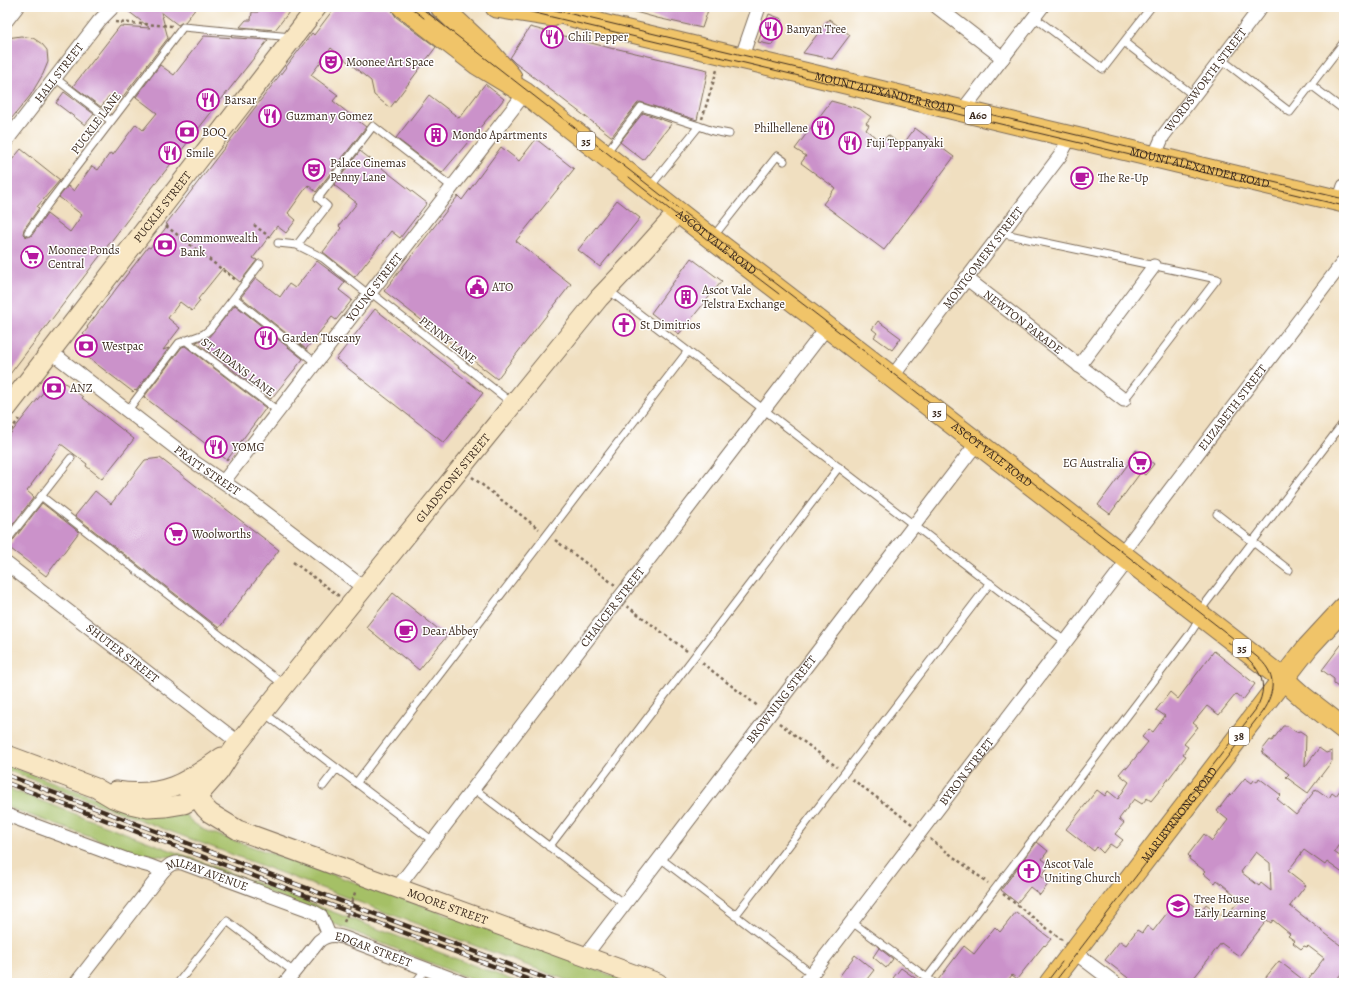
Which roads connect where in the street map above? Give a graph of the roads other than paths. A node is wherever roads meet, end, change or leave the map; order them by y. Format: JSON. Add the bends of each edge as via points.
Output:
{"nodes":[{"id":1,"x":17,"y":7,"type":"edge"},
{"id":2,"x":113,"y":7,"type":"edge"},
{"id":3,"x":318,"y":7,"type":"edge"},
{"id":4,"x":403,"y":7,"type":"edge"},
{"id":5,"x":441,"y":7,"type":"edge"},
{"id":6,"x":496,"y":7,"type":"edge"},
{"id":7,"x":539,"y":7,"type":"edge"},
{"id":8,"x":759,"y":7,"type":"edge"},
{"id":9,"x":937,"y":7,"type":"edge"},
{"id":10,"x":1151,"y":7,"type":"edge"},
{"id":11,"x":1261,"y":7,"type":"edge"},
{"id":12,"x":1038,"y":12,"type":"edge"},
{"id":13,"x":7,"y":20,"type":"edge"},
{"id":14,"x":611,"y":27,"type":"junction"},
{"id":15,"x":294,"y":37,"type":"junction"},
{"id":16,"x":1124,"y":42,"type":"junction"},
{"id":17,"x":1344,"y":42,"type":"edge"},
{"id":18,"x":1003,"y":58,"type":"junction"},
{"id":19,"x":741,"y":59,"type":"junction"},
{"id":20,"x":1221,"y":59,"type":"junction"},
{"id":21,"x":55,"y":78,"type":"junction"},
{"id":22,"x":1311,"y":85,"type":"junction"},
{"id":23,"x":525,"y":93,"type":"junction"},
{"id":24,"x":1193,"y":95,"type":"junction"},
{"id":25,"x":1344,"y":110,"type":"edge"},
{"id":26,"x":962,"y":111,"type":"junction"},
{"id":27,"x":112,"y":121,"type":"junction"},
{"id":28,"x":699,"y":126,"type":"junction"},
{"id":29,"x":730,"y":134,"type":"dead end"},
{"id":30,"x":1070,"y":137,"type":"junction"},
{"id":31,"x":7,"y":140,"type":"edge"},
{"id":32,"x":604,"y":155,"type":"junction"},
{"id":33,"x":1154,"y":157,"type":"junction"},
{"id":34,"x":784,"y":161,"type":"dead end"},
{"id":35,"x":452,"y":187,"type":"junction"},
{"id":36,"x":648,"y":189,"type":"junction"},
{"id":37,"x":1342,"y":196,"type":"edge"},
{"id":38,"x":678,"y":212,"type":"junction"},
{"id":39,"x":28,"y":232,"type":"dead end"},
{"id":40,"x":1000,"y":233,"type":"junction"},
{"id":41,"x":711,"y":238,"type":"junction"},
{"id":42,"x":278,"y":243,"type":"road end"},
{"id":43,"x":298,"y":245,"type":"junction"},
{"id":44,"x":1344,"y":261,"type":"edge"},
{"id":45,"x":260,"y":264,"type":"dead end"},
{"id":46,"x":1154,"y":266,"type":"junction"},
{"id":47,"x":966,"y":278,"type":"junction"},
{"id":48,"x":607,"y":289,"type":"junction"},
{"id":49,"x":369,"y":293,"type":"junction"},
{"id":50,"x":234,"y":298,"type":"junction"},
{"id":51,"x":827,"y":327,"type":"junction"},
{"id":52,"x":185,"y":340,"type":"junction"},
{"id":53,"x":688,"y":351,"type":"junction"},
{"id":54,"x":51,"y":352,"type":"junction"},
{"id":55,"x":316,"y":363,"type":"junction"},
{"id":56,"x":1079,"y":366,"type":"junction"},
{"id":57,"x":892,"y":377,"type":"junction"},
{"id":58,"x":1124,"y":400,"type":"joint"},
{"id":59,"x":513,"y":404,"type":"junction"},
{"id":60,"x":7,"y":408,"type":"edge"},
{"id":61,"x":764,"y":409,"type":"junction"},
{"id":62,"x":128,"y":410,"type":"junction"},
{"id":63,"x":278,"y":411,"type":"junction"},
{"id":64,"x":1344,"y":422,"type":"edge"},
{"id":65,"x":978,"y":443,"type":"junction"},
{"id":66,"x":71,"y":458,"type":"dead end"},
{"id":67,"x":839,"y":467,"type":"junction"},
{"id":68,"x":224,"y":481,"type":"junction"},
{"id":69,"x":41,"y":496,"type":"junction"},
{"id":70,"x":1217,"y":514,"type":"dead end"},
{"id":71,"x":915,"y":525,"type":"junction"},
{"id":72,"x":7,"y":540,"type":"edge"},
{"id":73,"x":1252,"y":541,"type":"junction"},
{"id":74,"x":1125,"y":557,"type":"junction"},
{"id":75,"x":7,"y":564,"type":"edge"},
{"id":76,"x":1289,"y":570,"type":"dead end"},
{"id":77,"x":990,"y":583,"type":"junction"},
{"id":78,"x":364,"y":588,"type":"junction"},
{"id":79,"x":1344,"y":590,"type":"edge"},
{"id":80,"x":1344,"y":608,"type":"edge"},
{"id":81,"x":1200,"y":615,"type":"junction"},
{"id":82,"x":1066,"y":642,"type":"junction"},
{"id":83,"x":1308,"y":647,"type":"junction"},
{"id":84,"x":1283,"y":679,"type":"junction"},
{"id":85,"x":285,"y":685,"type":"junction"},
{"id":86,"x":263,"y":712,"type":"junction"},
{"id":87,"x":1344,"y":729,"type":"edge"},
{"id":88,"x":236,"y":746,"type":"junction"},
{"id":89,"x":7,"y":755,"type":"edge"},
{"id":90,"x":338,"y":768,"type":"junction"},
{"id":91,"x":357,"y":782,"type":"junction"},
{"id":92,"x":181,"y":784,"type":"junction"},
{"id":93,"x":323,"y":786,"type":"dead end"},
{"id":94,"x":96,"y":788,"type":"junction"},
{"id":95,"x":473,"y":788,"type":"junction"},
{"id":96,"x":191,"y":801,"type":"junction"},
{"id":97,"x":7,"y":816,"type":"edge"},
{"id":98,"x":433,"y":841,"type":"junction"},
{"id":99,"x":549,"y":846,"type":"junction"},
{"id":100,"x":660,"y":858,"type":"junction"},
{"id":101,"x":162,"y":871,"type":"junction"},
{"id":102,"x":397,"y":888,"type":"junction"},
{"id":103,"x":624,"y":904,"type":"junction"},
{"id":104,"x":735,"y":916,"type":"junction"},
{"id":105,"x":852,"y":922,"type":"junction"},
{"id":106,"x":329,"y":935,"type":"junction"},
{"id":107,"x":1074,"y":952,"type":"junction"},
{"id":108,"x":585,"y":956,"type":"junction"},
{"id":109,"x":426,"y":969,"type":"junction"},
{"id":110,"x":294,"y":972,"type":"junction"},
{"id":111,"x":808,"y":978,"type":"edge"},
{"id":112,"x":927,"y":978,"type":"junction"},
{"id":113,"x":76,"y":983,"type":"edge"},
{"id":114,"x":178,"y":983,"type":"edge"},
{"id":115,"x":285,"y":983,"type":"edge"},
{"id":116,"x":415,"y":983,"type":"edge"},
{"id":117,"x":463,"y":983,"type":"edge"},
{"id":118,"x":658,"y":983,"type":"edge"},
{"id":119,"x":934,"y":983,"type":"edge"},
{"id":120,"x":1050,"y":983,"type":"edge"},
{"id":121,"x":1115,"y":983,"type":"edge"}],
"edges":[{"from":1,"to":13,"type":"street"},
{"from":2,"to":21,"type":"street","name":"HALL STREET"},
{"from":3,"to":15,"type":"street","name":"PUCKLE STREET"},
{"from":4,"to":23,"type":"main road","name":"ASCOT VALE ROAD","number":"35","via":[[477,64]]},
{"from":5,"to":23,"type":"main road","name":"ASCOT VALE ROAD","number":"35","via":[[487,50]]},
{"from":6,"to":14,"type":"main road","name":"MOUNT ALEXANDER ROAD","number":"A60"},
{"from":7,"to":14,"type":"main road","name":"MOUNT ALEXANDER ROAD","number":"A60"},
{"from":8,"to":19,"type":"street"},
{"from":9,"to":18,"type":"street"},
{"from":10,"to":16,"type":"lane"},
{"from":11,"to":20,"type":"street","name":"WORDSWORTH STREET"},
{"from":12,"to":16,"type":"lane","via":[[1103,69]]},
{"from":12,"to":18,"type":"street"},
{"from":14,"to":19,"type":"main road","name":"MOUNT ALEXANDER ROAD","number":"A60"},
{"from":15,"to":27,"type":"lane","name":"PUCKLE LANE","via":[[183,27]]},
{"from":15,"to":54,"type":"street","name":"PUCKLE STREET"},
{"from":16,"to":24,"type":"lane"},
{"from":17,"to":22,"type":"lane"},
{"from":18,"to":26,"type":"street"},
{"from":19,"to":26,"type":"main road","name":"MOUNT ALEXANDER ROAD","number":"A60"},
{"from":20,"to":22,"type":"lane","via":[[1290,112]]},
{"from":20,"to":24,"type":"street","name":"WORDSWORTH STREET"},
{"from":21,"to":27,"type":"lane"},
{"from":21,"to":31,"type":"street","name":"HALL STREET"},
{"from":22,"to":25,"type":"lane"},
{"from":23,"to":32,"type":"main road","name":"ASCOT VALE ROAD","number":"35"},
{"from":23,"to":35,"type":"street","name":"YOUNG STREET"},
{"from":24,"to":33,"type":"street","name":"WORDSWORTH STREET","via":[[1163,136]]},
{"from":26,"to":30,"type":"main road","name":"MOUNT ALEXANDER ROAD","number":"A60"},
{"from":27,"to":39,"type":"lane","name":"PUCKLE LANE"},
{"from":28,"to":29,"type":"lane"},
{"from":28,"to":32,"type":"lane","via":[[641,107]]},
{"from":28,"to":36,"type":"lane"},
{"from":30,"to":33,"type":"main road","name":"MOUNT ALEXANDER ROAD","number":"A60"},
{"from":30,"to":40,"type":"street","name":"MONTGOMERY STREET","via":[[1060,156]]},
{"from":32,"to":36,"type":"main road","name":"ASCOT VALE ROAD","number":"35"},
{"from":33,"to":37,"type":"main road","name":"MOUNT ALEXANDER ROAD","number":"A60"},
{"from":34,"to":41,"type":"lane","via":[[777,156]]},
{"from":35,"to":43,"type":"lane","via":[[373,126],[318,198],[327,206]]},
{"from":35,"to":49,"type":"street","name":"YOUNG STREET"},
{"from":36,"to":38,"type":"main road","name":"ASCOT VALE ROAD","number":"35"},
{"from":38,"to":41,"type":"main road","name":"ASCOT VALE ROAD","number":"35"},
{"from":38,"to":48,"type":"street","name":"GLADSTONE STREET"},
{"from":40,"to":46,"type":"lane"},
{"from":40,"to":47,"type":"street","name":"MONTGOMERY STREET"},
{"from":41,"to":51,"type":"main road","name":"ASCOT VALE ROAD","number":"35"},
{"from":42,"to":43,"type":"lane"},
{"from":43,"to":49,"type":"lane","name":"PENNY LANE","via":[[323,258]]},
{"from":44,"to":74,"type":"street","name":"ELIZABETH STREET"},
{"from":45,"to":50,"type":"lane","name":"ST AIDANS LANE"},
{"from":46,"to":56,"type":"street"},
{"from":46,"to":58,"type":"lane","via":[[1217,279]]},
{"from":47,"to":56,"type":"street","name":"NEWTON PARADE"},
{"from":47,"to":57,"type":"street","name":"MONTGOMERY STREET"},
{"from":48,"to":53,"type":"lane"},
{"from":48,"to":59,"type":"street","name":"GLADSTONE STREET"},
{"from":49,"to":55,"type":"street","name":"YOUNG STREET"},
{"from":49,"to":59,"type":"lane","name":"PENNY LANE"},
{"from":50,"to":52,"type":"lane","name":"ST AIDANS LANE","via":[[210,329],[204,334]]},
{"from":50,"to":55,"type":"lane"},
{"from":51,"to":57,"type":"main road","name":"ASCOT VALE ROAD","number":"35"},
{"from":51,"to":61,"type":"street","name":"CHAUCER STREET"},
{"from":52,"to":62,"type":"lane","name":"ST AIDANS LANE","via":[[179,343]]},
{"from":52,"to":63,"type":"lane","name":"ST AIDANS LANE"},
{"from":53,"to":61,"type":"lane"},
{"from":53,"to":91,"type":"lane"},
{"from":54,"to":60,"type":"street","name":"PUCKLE STREET"},
{"from":54,"to":62,"type":"street","name":"PRATT STREET"},
{"from":55,"to":63,"type":"street","name":"YOUNG STREET"},
{"from":56,"to":58,"type":"street","name":"NEWTON PARADE"},
{"from":57,"to":65,"type":"main road","name":"ASCOT VALE ROAD","number":"35"},
{"from":59,"to":78,"type":"street","name":"GLADSTONE STREET"},
{"from":61,"to":67,"type":"lane"},
{"from":61,"to":95,"type":"street","name":"CHAUCER STREET"},
{"from":62,"to":68,"type":"street","name":"PRATT STREET","via":[[194,462]]},
{"from":63,"to":68,"type":"street","name":"YOUNG STREET"},
{"from":64,"to":73,"type":"lane"},
{"from":65,"to":71,"type":"street","name":"BROWNING STREET"},
{"from":65,"to":74,"type":"main road","name":"ASCOT VALE ROAD","number":"35"},
{"from":66,"to":69,"type":"lane"},
{"from":67,"to":71,"type":"lane"},
{"from":67,"to":99,"type":"lane"},
{"from":68,"to":78,"type":"street","name":"PRATT STREET"},
{"from":69,"to":72,"type":"lane"},
{"from":69,"to":85,"type":"lane"},
{"from":70,"to":73,"type":"lane"},
{"from":71,"to":77,"type":"lane"},
{"from":71,"to":100,"type":"street","name":"BROWNING STREET"},
{"from":73,"to":76,"type":"lane"},
{"from":73,"to":81,"type":"lane"},
{"from":74,"to":81,"type":"main road","name":"ASCOT VALE ROAD","number":"35"},
{"from":74,"to":82,"type":"street","name":"BYRON STREET"},
{"from":75,"to":88,"type":"street","name":"SHUTER STREET"},
{"from":77,"to":82,"type":"lane"},
{"from":77,"to":104,"type":"lane"},
{"from":78,"to":85,"type":"street","name":"GLADSTONE STREET"},
{"from":79,"to":83,"type":"main road","name":"MARIBYRNONG ROAD","number":"38"},
{"from":80,"to":83,"type":"main road","name":"MARIBYRNONG ROAD","number":"38"},
{"from":81,"to":84,"type":"main road","name":"ASCOT VALE ROAD","number":"35"},
{"from":81,"to":112,"type":"lane","via":[[1189,635]]},
{"from":82,"to":105,"type":"street","name":"BYRON STREET"},
{"from":83,"to":84,"type":"main road","name":"MARIBYRNONG ROAD","number":"38"},
{"from":84,"to":87,"type":"main road","name":"ASCOT VALE ROAD","number":"35"},
{"from":84,"to":107,"type":"main road","name":"MARIBYRNONG ROAD","number":"38"},
{"from":85,"to":86,"type":"street","name":"GLADSTONE STREET"},
{"from":86,"to":88,"type":"street","name":"GLADSTONE STREET"},
{"from":86,"to":90,"type":"lane"},
{"from":88,"to":92,"type":"street","name":"GLADSTONE STREET"},
{"from":88,"to":96,"type":"street","name":"GLADSTONE STREET","via":[[219,772]]},
{"from":89,"to":94,"type":"street"},
{"from":90,"to":91,"type":"lane"},
{"from":90,"to":93,"type":"lane"},
{"from":91,"to":98,"type":"lane"},
{"from":92,"to":94,"type":"street","via":[[146,793]]},
{"from":92,"to":96,"type":"street","name":"MOORE STREET"},
{"from":94,"to":96,"type":"street","via":[[113,798],[148,808]]},
{"from":95,"to":98,"type":"street","name":"CHAUCER STREET"},
{"from":95,"to":99,"type":"lane"},
{"from":96,"to":102,"type":"street","name":"MOORE STREET","via":[[238,830]]},
{"from":97,"to":101,"type":"street","name":"MILFAY AVENUE"},
{"from":98,"to":102,"type":"street","name":"CHAUCER STREET"},
{"from":99,"to":103,"type":"lane"},
{"from":100,"to":103,"type":"street","name":"BROWNING STREET"},
{"from":100,"to":104,"type":"lane"},
{"from":101,"to":106,"type":"street","name":"MILFAY AVENUE","via":[[169,864],[182,863],[312,911],[321,916]]},
{"from":101,"to":113,"type":"street"},
{"from":102,"to":108,"type":"street","name":"MOORE STREET"},
{"from":103,"to":108,"type":"street","name":"BROWNING STREET"},
{"from":104,"to":111,"type":"lane"},
{"from":105,"to":111,"type":"street","name":"BYRON STREET"},
{"from":105,"to":112,"type":"lane"},
{"from":106,"to":109,"type":"street","name":"EDGAR STREET","via":[[339,936]]},
{"from":106,"to":110,"type":"street","via":[[319,941]]},
{"from":107,"to":120,"type":"main road","name":"MARIBYRNONG ROAD","number":"38"},
{"from":107,"to":121,"type":"street"},
{"from":108,"to":118,"type":"street","name":"MOORE STREET"},
{"from":109,"to":116,"type":"lane"},
{"from":109,"to":117,"type":"street","name":"EDGAR STREET"},
{"from":110,"to":114,"type":"lane","via":[[227,921]]},
{"from":110,"to":115,"type":"street"},
{"from":112,"to":119,"type":"lane"}]}
